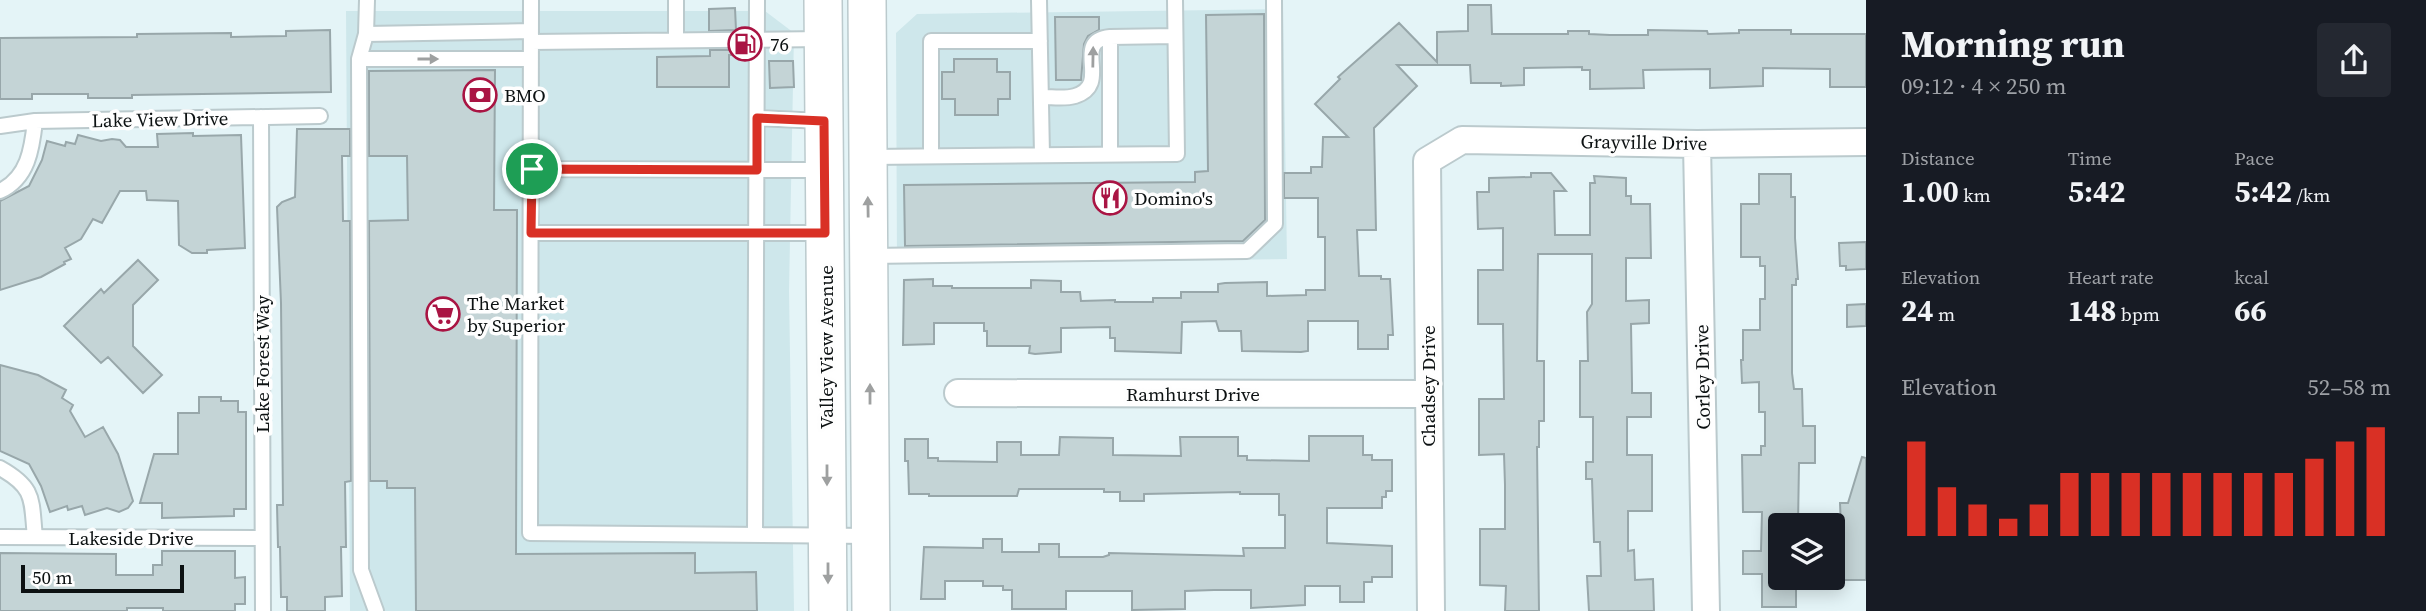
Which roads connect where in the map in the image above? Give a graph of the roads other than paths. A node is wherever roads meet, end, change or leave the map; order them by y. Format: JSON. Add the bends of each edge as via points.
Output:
{"nodes":[{"id":1,"x":367,"y":0,"type":"edge"},
{"id":2,"x":531,"y":0,"type":"edge"},
{"id":3,"x":676,"y":0,"type":"edge"},
{"id":4,"x":757,"y":0,"type":"edge"},
{"id":5,"x":823,"y":0,"type":"edge"},
{"id":6,"x":867,"y":0,"type":"edge"},
{"id":7,"x":1039,"y":0,"type":"edge"},
{"id":8,"x":1175,"y":0,"type":"edge"},
{"id":9,"x":1274,"y":0,"type":"edge"},
{"id":10,"x":366,"y":34,"type":"junction"},
{"id":11,"x":531,"y":36,"type":"junction"},
{"id":12,"x":1175,"y":36,"type":"junction"},
{"id":13,"x":1110,"y":37,"type":"junction"},
{"id":14,"x":758,"y":39,"type":"junction"},
{"id":15,"x":824,"y":39,"type":"junction"},
{"id":16,"x":676,"y":40,"type":"junction"},
{"id":17,"x":1040,"y":41,"type":"junction"},
{"id":18,"x":359,"y":59,"type":"junction"},
{"id":19,"x":531,"y":59,"type":"junction"},
{"id":20,"x":1042,"y":97,"type":"junction"},
{"id":21,"x":320,"y":116,"type":"dead end"},
{"id":22,"x":261,"y":117,"type":"junction"},
{"id":23,"x":757,"y":118,"type":"junction"},
{"id":24,"x":35,"y":121,"type":"junction"},
{"id":25,"x":824,"y":121,"type":"junction"},
{"id":26,"x":0,"y":126,"type":"edge"},
{"id":27,"x":1866,"y":142,"type":"edge"},
{"id":28,"x":1698,"y":144,"type":"junction"},
{"id":29,"x":1042,"y":155,"type":"junction"},
{"id":30,"x":1110,"y":155,"type":"junction"},
{"id":31,"x":931,"y":156,"type":"junction"},
{"id":32,"x":868,"y":157,"type":"junction"},
{"id":33,"x":1427,"y":161,"type":"joint"},
{"id":34,"x":532,"y":169,"type":"junction"},
{"id":35,"x":757,"y":170,"type":"junction"},
{"id":36,"x":824,"y":170,"type":"junction"},
{"id":37,"x":0,"y":191,"type":"edge"},
{"id":38,"x":531,"y":233,"type":"junction"},
{"id":39,"x":757,"y":233,"type":"junction"},
{"id":40,"x":825,"y":233,"type":"junction"},
{"id":41,"x":869,"y":256,"type":"junction"},
{"id":42,"x":958,"y":393,"type":"dead end"},
{"id":43,"x":1428,"y":394,"type":"junction"},
{"id":44,"x":0,"y":468,"type":"edge"},
{"id":45,"x":755,"y":535,"type":"junction"},
{"id":46,"x":828,"y":536,"type":"junction"},
{"id":47,"x":871,"y":536,"type":"junction"},
{"id":48,"x":0,"y":537,"type":"edge"},
{"id":49,"x":35,"y":537,"type":"junction"},
{"id":50,"x":262,"y":538,"type":"junction"},
{"id":51,"x":263,"y":611,"type":"edge"},
{"id":52,"x":376,"y":611,"type":"edge"},
{"id":53,"x":828,"y":611,"type":"edge"},
{"id":54,"x":871,"y":611,"type":"edge"},
{"id":55,"x":1431,"y":611,"type":"edge"},
{"id":56,"x":1706,"y":611,"type":"edge"}],
"edges":[{"from":1,"to":10,"type":"lane"},
{"from":2,"to":11,"type":"lane"},
{"from":3,"to":16,"type":"lane"},
{"from":4,"to":14,"type":"lane"},
{"from":5,"to":15,"type":"main road","name":"Valley View Avenue"},
{"from":6,"to":32,"type":"main road"},
{"from":7,"to":17,"type":"lane"},
{"from":8,"to":12,"type":"lane"},
{"from":9,"to":41,"type":"lane","via":[[1276,224],[1247,251]]},
{"from":10,"to":11,"type":"lane"},
{"from":10,"to":18,"type":"lane"},
{"from":11,"to":16,"type":"lane"},
{"from":11,"to":19,"type":"lane"},
{"from":12,"to":13,"type":"lane"},
{"from":12,"to":30,"type":"lane","via":[[1177,154]]},
{"from":20,"to":13,"type":"lane","one_way":true,"via":[[1079,95],[1088,88],[1094,41]]},
{"from":13,"to":30,"type":"lane"},
{"from":14,"to":15,"type":"lane"},
{"from":14,"to":16,"type":"lane"},
{"from":14,"to":23,"type":"lane"},
{"from":15,"to":25,"type":"main road","name":"Valley View Avenue"},
{"from":17,"to":20,"type":"lane"},
{"from":17,"to":31,"type":"lane","via":[[931,41]]},
{"from":18,"to":19,"type":"lane","one_way":true},
{"from":18,"to":52,"type":"lane","via":[[361,570]]},
{"from":19,"to":34,"type":"lane"},
{"from":20,"to":29,"type":"lane"},
{"from":21,"to":22,"type":"lane","name":"Lake View Drive"},
{"from":22,"to":24,"type":"lane","name":"Lake View Drive"},
{"from":22,"to":50,"type":"lane","name":"Lake Forest Way"},
{"from":23,"to":25,"type":"lane"},
{"from":23,"to":35,"type":"lane"},
{"from":24,"to":26,"type":"lane","name":"Lake View Drive"},
{"from":24,"to":37,"type":"lane","via":[[27,164],[16,181]]},
{"from":25,"to":36,"type":"main road","name":"Valley View Avenue"},
{"from":27,"to":28,"type":"street","name":"Grayville Drive"},
{"from":28,"to":33,"type":"street","name":"Grayville Drive","via":[[1462,140]]},
{"from":28,"to":56,"type":"street","name":"Corley Drive"},
{"from":29,"to":30,"type":"lane"},
{"from":29,"to":31,"type":"lane"},
{"from":31,"to":32,"type":"lane"},
{"from":41,"to":32,"type":"main road","one_way":true},
{"from":33,"to":43,"type":"street","name":"Chadsey Drive"},
{"from":34,"to":35,"type":"lane"},
{"from":34,"to":38,"type":"lane"},
{"from":35,"to":36,"type":"lane"},
{"from":35,"to":39,"type":"lane"},
{"from":36,"to":40,"type":"main road","name":"Valley View Avenue"},
{"from":38,"to":39,"type":"lane"},
{"from":38,"to":45,"type":"lane","via":[[530,533]]},
{"from":39,"to":40,"type":"lane"},
{"from":39,"to":45,"type":"lane"},
{"from":40,"to":46,"type":"main road","name":"Valley View Avenue","one_way":true},
{"from":47,"to":41,"type":"main road","one_way":true},
{"from":42,"to":43,"type":"street","name":"Ramhurst Drive"},
{"from":43,"to":55,"type":"street","name":"Chadsey Drive"},
{"from":44,"to":49,"type":"lane","via":[[23,482]]},
{"from":45,"to":46,"type":"lane"},
{"from":46,"to":47,"type":"lane"},
{"from":46,"to":53,"type":"main road","name":"Valley View Avenue","one_way":true},
{"from":47,"to":54,"type":"main road"},
{"from":48,"to":49,"type":"lane","name":"Lakeside Drive"},
{"from":49,"to":50,"type":"lane","name":"Lakeside Drive"},
{"from":50,"to":51,"type":"lane","name":"Lake Forest Way"}]}
